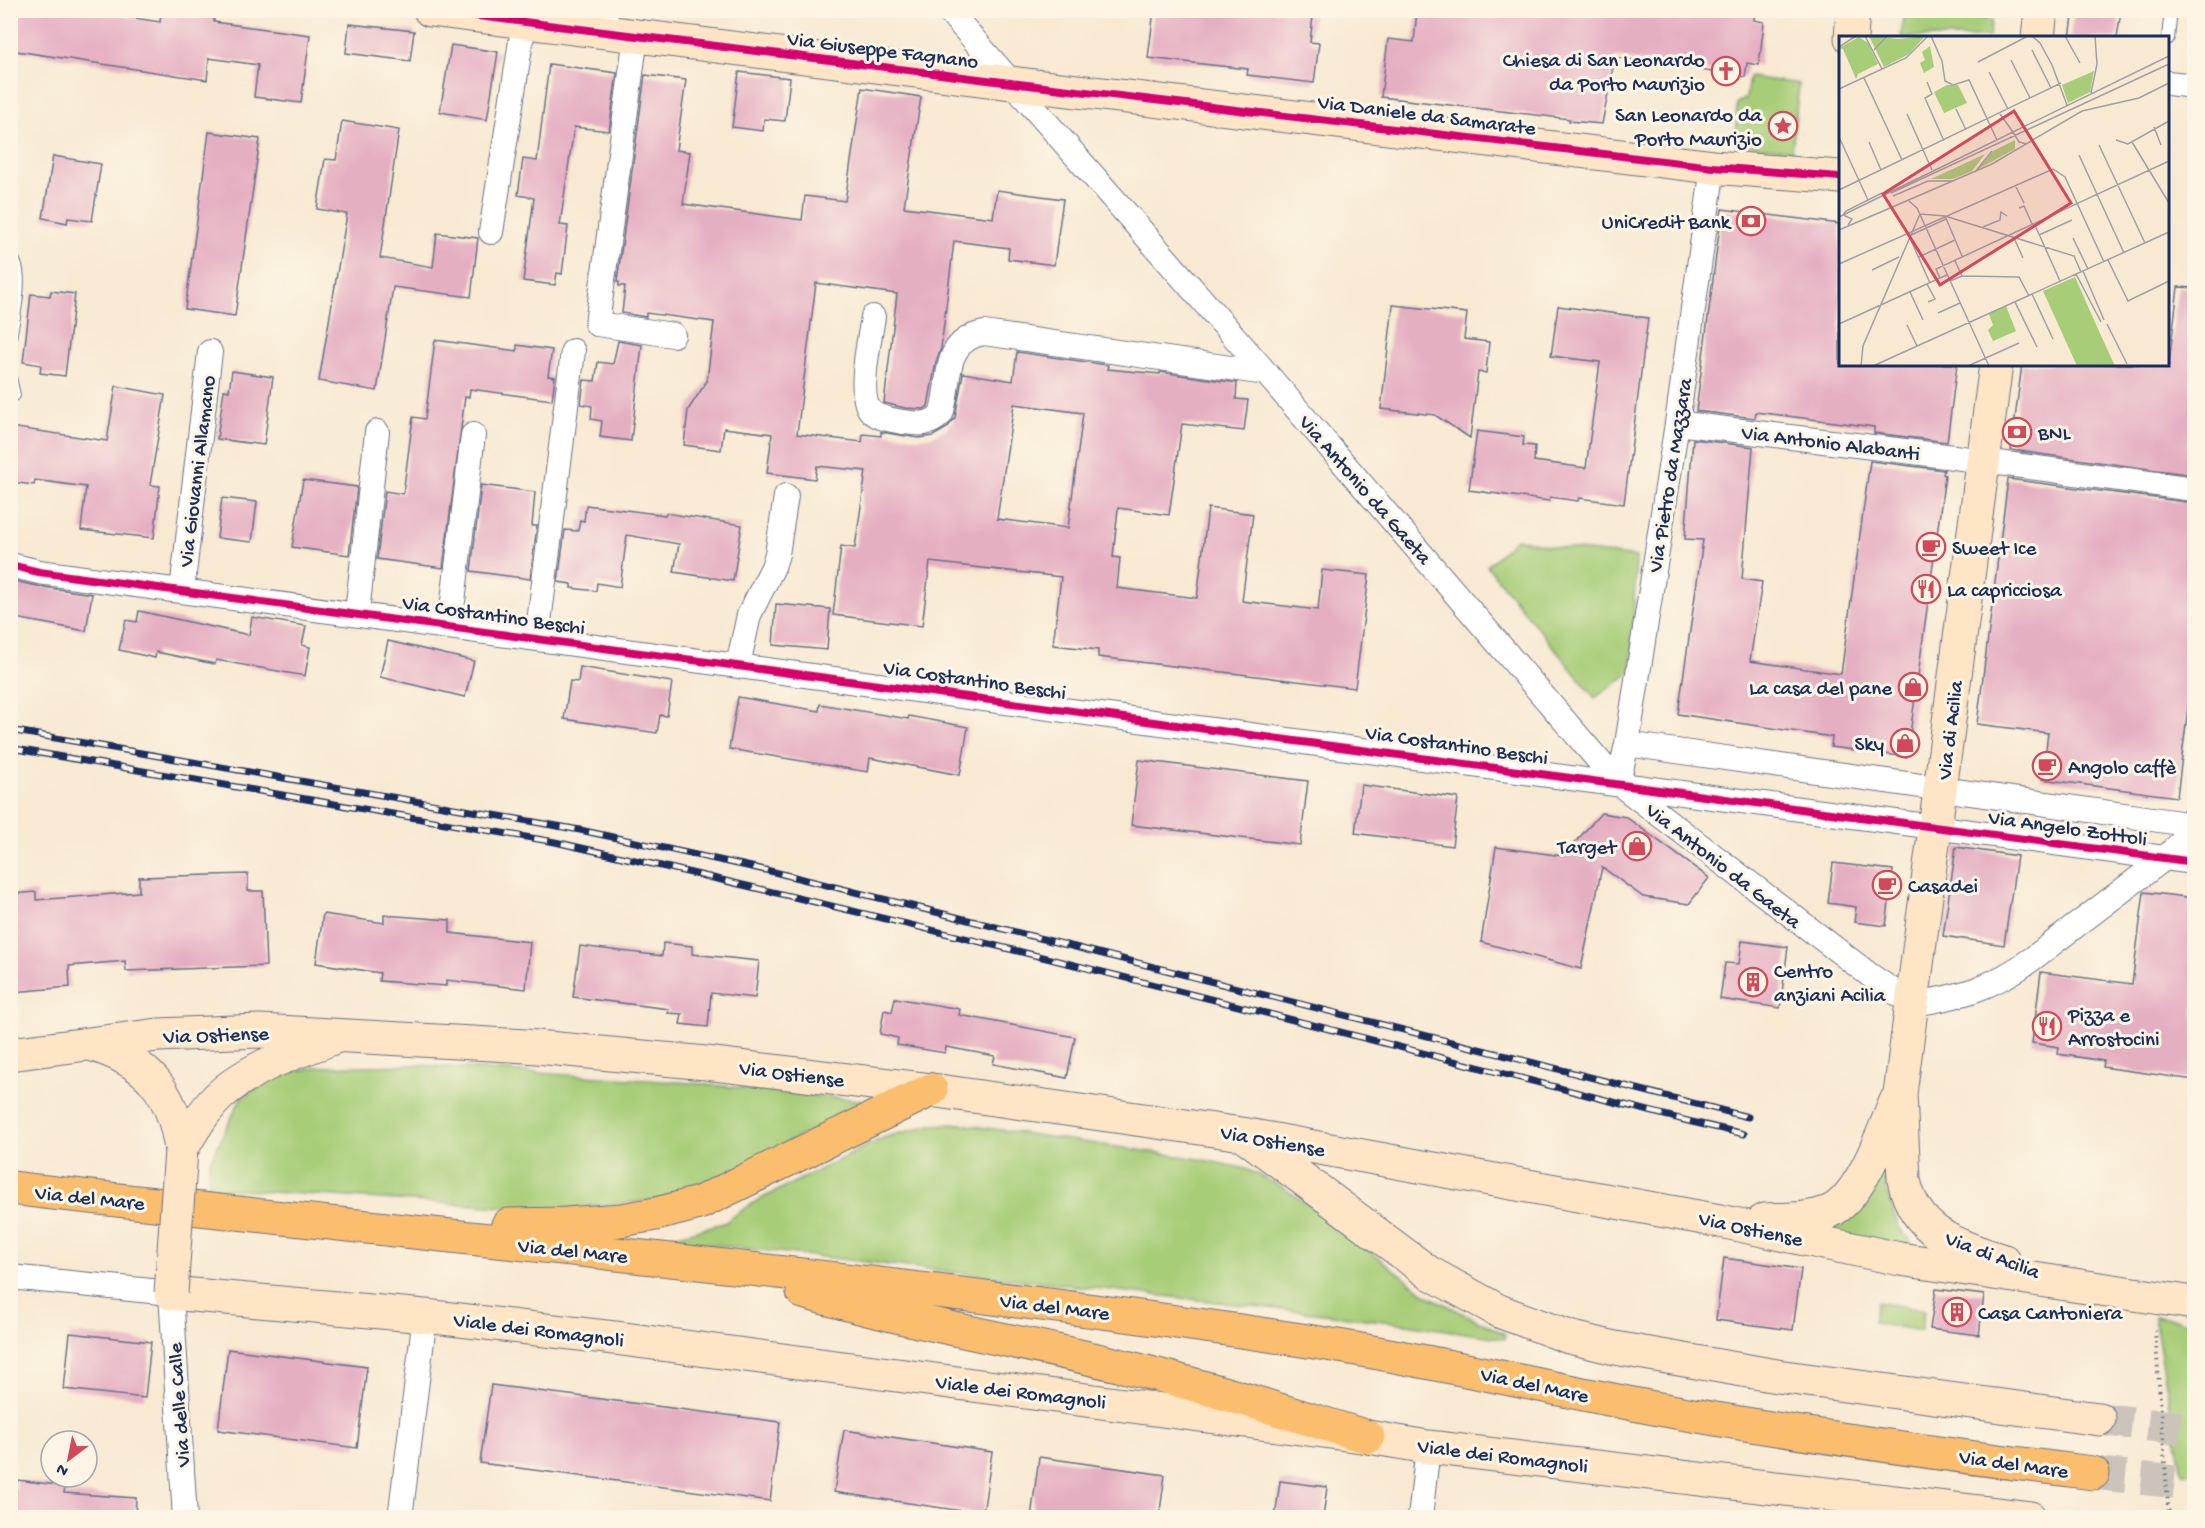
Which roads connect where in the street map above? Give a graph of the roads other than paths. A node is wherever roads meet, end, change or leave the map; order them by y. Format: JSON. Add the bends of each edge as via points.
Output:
{"nodes":[{"id":1,"x":430,"y":10,"type":"edge"},
{"id":2,"x":1853,"y":10,"type":"edge"},
{"id":3,"x":2041,"y":10,"type":"edge"},
{"id":4,"x":2171,"y":10,"type":"edge"},
{"id":5,"x":953,"y":13,"type":"edge"},
{"id":6,"x":605,"y":21,"type":"edge"},
{"id":7,"x":524,"y":22,"type":"junction"},
{"id":8,"x":636,"y":36,"type":"junction"},
{"id":9,"x":1851,"y":36,"type":"edge"},
{"id":10,"x":2038,"y":36,"type":"edge"},
{"id":11,"x":2168,"y":36,"type":"edge"},
{"id":12,"x":1011,"y":83,"type":"junction"},
{"id":13,"x":2169,"y":83,"type":"edge"},
{"id":14,"x":2194,"y":86,"type":"edge"},
{"id":15,"x":1713,"y":166,"type":"junction"},
{"id":16,"x":1839,"y":170,"type":"edge"},
{"id":17,"x":491,"y":231,"type":"dead end"},
{"id":18,"x":10,"y":257,"type":"edge"},
{"id":19,"x":873,"y":317,"type":"dead end"},
{"id":20,"x":673,"y":335,"type":"dead end"},
{"id":21,"x":10,"y":338,"type":"edge"},
{"id":22,"x":573,"y":351,"type":"dead end"},
{"id":23,"x":210,"y":352,"type":"dead end"},
{"id":24,"x":1996,"y":366,"type":"edge"},
{"id":25,"x":1266,"y":373,"type":"junction"},
{"id":26,"x":10,"y":378,"type":"edge"},
{"id":27,"x":14,"y":395,"type":"dead end"},
{"id":28,"x":1677,"y":423,"type":"junction"},
{"id":29,"x":377,"y":432,"type":"dead end"},
{"id":30,"x":473,"y":435,"type":"dead end"},
{"id":31,"x":1984,"y":461,"type":"junction"},
{"id":32,"x":2194,"y":489,"type":"edge"},
{"id":33,"x":786,"y":496,"type":"dead end"},
{"id":34,"x":10,"y":565,"type":"edge"},
{"id":35,"x":182,"y":590,"type":"junction"},
{"id":36,"x":357,"y":613,"type":"junction"},
{"id":37,"x":450,"y":626,"type":"junction"},
{"id":38,"x":537,"y":638,"type":"junction"},
{"id":39,"x":738,"y":665,"type":"junction"},
{"id":40,"x":1627,"y":744,"type":"junction"},
{"id":41,"x":1618,"y":783,"type":"junction"},
{"id":42,"x":1941,"y":789,"type":"junction"},
{"id":43,"x":2194,"y":825,"type":"edge"},
{"id":44,"x":1936,"y":828,"type":"junction"},
{"id":45,"x":2194,"y":830,"type":"edge"},
{"id":46,"x":2165,"y":858,"type":"junction"},
{"id":47,"x":2194,"y":862,"type":"edge"},
{"id":48,"x":1913,"y":1004,"type":"junction"},
{"id":49,"x":343,"y":1034,"type":"junction"},
{"id":50,"x":90,"y":1044,"type":"junction"},
{"id":51,"x":10,"y":1054,"type":"edge"},
{"id":52,"x":931,"y":1090,"type":"junction"},
{"id":53,"x":1900,"y":1094,"type":"junction"},
{"id":54,"x":1242,"y":1134,"type":"junction"},
{"id":55,"x":181,"y":1150,"type":"junction"},
{"id":56,"x":10,"y":1188,"type":"edge"},
{"id":57,"x":1720,"y":1221,"type":"junction"},
{"id":58,"x":337,"y":1225,"type":"junction"},
{"id":59,"x":712,"y":1265,"type":"junction"},
{"id":60,"x":10,"y":1277,"type":"edge"},
{"id":61,"x":2089,"y":1287,"type":"junction"},
{"id":62,"x":171,"y":1293,"type":"junction"},
{"id":63,"x":2194,"y":1303,"type":"edge"},
{"id":64,"x":425,"y":1316,"type":"junction"},
{"id":65,"x":2099,"y":1419,"type":"tunnel mouth"},
{"id":66,"x":1368,"y":1437,"type":"junction"},
{"id":67,"x":1428,"y":1448,"type":"junction"},
{"id":68,"x":2093,"y":1473,"type":"tunnel mouth"},
{"id":69,"x":185,"y":1518,"type":"edge"},
{"id":70,"x":400,"y":1518,"type":"edge"},
{"id":71,"x":1420,"y":1518,"type":"edge"},
{"id":72,"x":2030,"y":1518,"type":"edge"}],
"edges":[{"from":1,"to":7,"type":"main road","name":"Via Giuseppe Fagnano"},
{"from":2,"to":9,"type":"main road"},
{"from":3,"to":10,"type":"main road"},
{"from":4,"to":11,"type":"lane"},
{"from":5,"to":12,"type":"street","name":"Via Antonio da Gaeta"},
{"from":6,"to":7,"type":"main road","name":"Via Giuseppe Fagnano"},
{"from":6,"to":8,"type":"main road","name":"Via Giuseppe Fagnano"},
{"from":7,"to":17,"type":"street"},
{"from":8,"to":12,"type":"main road","name":"Via Giuseppe Fagnano"},
{"from":8,"to":20,"type":"street","via":[[597,324]]},
{"from":12,"to":15,"type":"main road","name":"Via Daniele da Samarate"},
{"from":12,"to":25,"type":"street","name":"Via Antonio da Gaeta"},
{"from":13,"to":14,"type":"street"},
{"from":15,"to":16,"type":"main road","name":"Via Daniele da Samarate"},
{"from":15,"to":28,"type":"street","name":"Via Pietro da Mazzara"},
{"from":18,"to":21,"type":"lane","via":[[18,269]]},
{"from":19,"to":25,"type":"street","via":[[864,387],[867,405],[879,416],[909,423],[929,423],[941,414],[952,355],[964,340],[984,333]]},
{"from":22,"to":38,"type":"street"},
{"from":23,"to":35,"type":"street","name":"Via Giovanni Allamano"},
{"from":24,"to":31,"type":"main road","name":"Via di Acilia"},
{"from":25,"to":41,"type":"street","name":"Via Antonio da Gaeta"},
{"from":26,"to":27,"type":"lane"},
{"from":28,"to":31,"type":"street","name":"Via Antonio Alabanti"},
{"from":28,"to":40,"type":"street","name":"Via Pietro da Mazzara"},
{"from":29,"to":36,"type":"street"},
{"from":30,"to":37,"type":"street"},
{"from":31,"to":32,"type":"street","name":"Via Antonio Alabanti"},
{"from":31,"to":42,"type":"main road","name":"Via di Acilia"},
{"from":33,"to":39,"type":"street","via":[[777,554],[749,615]]},
{"from":34,"to":35,"type":"street","name":"Via Costantino Beschi"},
{"from":35,"to":36,"type":"street","name":"Via Costantino Beschi"},
{"from":36,"to":37,"type":"street","name":"Via Costantino Beschi"},
{"from":37,"to":38,"type":"street","name":"Via Costantino Beschi"},
{"from":38,"to":39,"type":"street","name":"Via Costantino Beschi"},
{"from":39,"to":41,"type":"street","name":"Via Costantino Beschi"},
{"from":40,"to":41,"type":"street","name":"Via Pietro da Mazzara"},
{"from":40,"to":42,"type":"street"},
{"from":41,"to":44,"type":"street","name":"Via Costantino Beschi"},
{"from":41,"to":48,"type":"street","name":"Via Antonio da Gaeta","via":[[1870,976]]},
{"from":42,"to":43,"type":"street","name":"Via Angelo Zottoli"},
{"from":42,"to":44,"type":"main road","name":"Via di Acilia"},
{"from":44,"to":46,"type":"street","name":"Via Angelo Zottoli"},
{"from":44,"to":48,"type":"main road","name":"Via di Acilia"},
{"from":45,"to":46,"type":"street"},
{"from":46,"to":47,"type":"street","name":"Via Angelo Zottoli"},
{"from":46,"to":48,"type":"street","via":[[2018,969],[1964,995]]},
{"from":48,"to":53,"type":"main road","name":"Via di Acilia"},
{"from":49,"to":50,"type":"main road","name":"Via Ostiense","via":[[227,1031]]},
{"from":49,"to":52,"type":"main road","name":"Via Ostiense","via":[[621,1054]]},
{"from":49,"to":55,"type":"main road","name":"Via Ostiense","via":[[240,1080],[209,1108]]},
{"from":50,"to":51,"type":"main road","name":"Via Ostiense"},
{"from":50,"to":55,"type":"main road","name":"Via Ostiense","via":[[133,1061],[156,1082],[173,1111]]},
{"from":52,"to":54,"type":"main road","name":"Via Ostiense"},
{"from":52,"to":58,"type":"main road","via":[[713,1197],[656,1214],[539,1226]]},
{"from":53,"to":57,"type":"main road","name":"Via di Acilia","via":[[1864,1173],[1831,1211],[1784,1220]]},
{"from":53,"to":61,"type":"main road","name":"Via di Acilia","via":[[1904,1180],[1915,1211],[1925,1224],[1966,1248]]},
{"from":54,"to":57,"type":"main road","name":"Via Ostiense"},
{"from":54,"to":65,"type":"main road","via":[[1428,1272],[1481,1302],[1546,1329],[1615,1348],[1776,1376]]},
{"from":55,"to":62,"type":"main road","name":"Via Ostiense","bridge":true},
{"from":56,"to":58,"type":"main road","name":"Via del Mare"},
{"from":57,"to":61,"type":"main road","name":"Via Ostiense","via":[[1900,1259]]},
{"from":58,"to":59,"type":"main road","name":"Via del Mare"},
{"from":59,"to":66,"type":"main road","via":[[884,1313],[1155,1374]]},
{"from":59,"to":68,"type":"main road","name":"Via del Mare","via":[[1306,1340],[1669,1411]]},
{"from":60,"to":62,"type":"street","name":"Viale dei Romagnoli"},
{"from":61,"to":63,"type":"main road","name":"Via Ostiense"},
{"from":62,"to":64,"type":"main road","name":"Viale dei Romagnoli"},
{"from":62,"to":69,"type":"street","name":"Via delle Calle"},
{"from":64,"to":66,"type":"main road","name":"Viale dei Romagnoli"},
{"from":64,"to":70,"type":"street"},
{"from":66,"to":67,"type":"main road","name":"Viale dei Romagnoli"},
{"from":67,"to":71,"type":"street"},
{"from":67,"to":72,"type":"main road","name":"Viale dei Romagnoli"}]}
